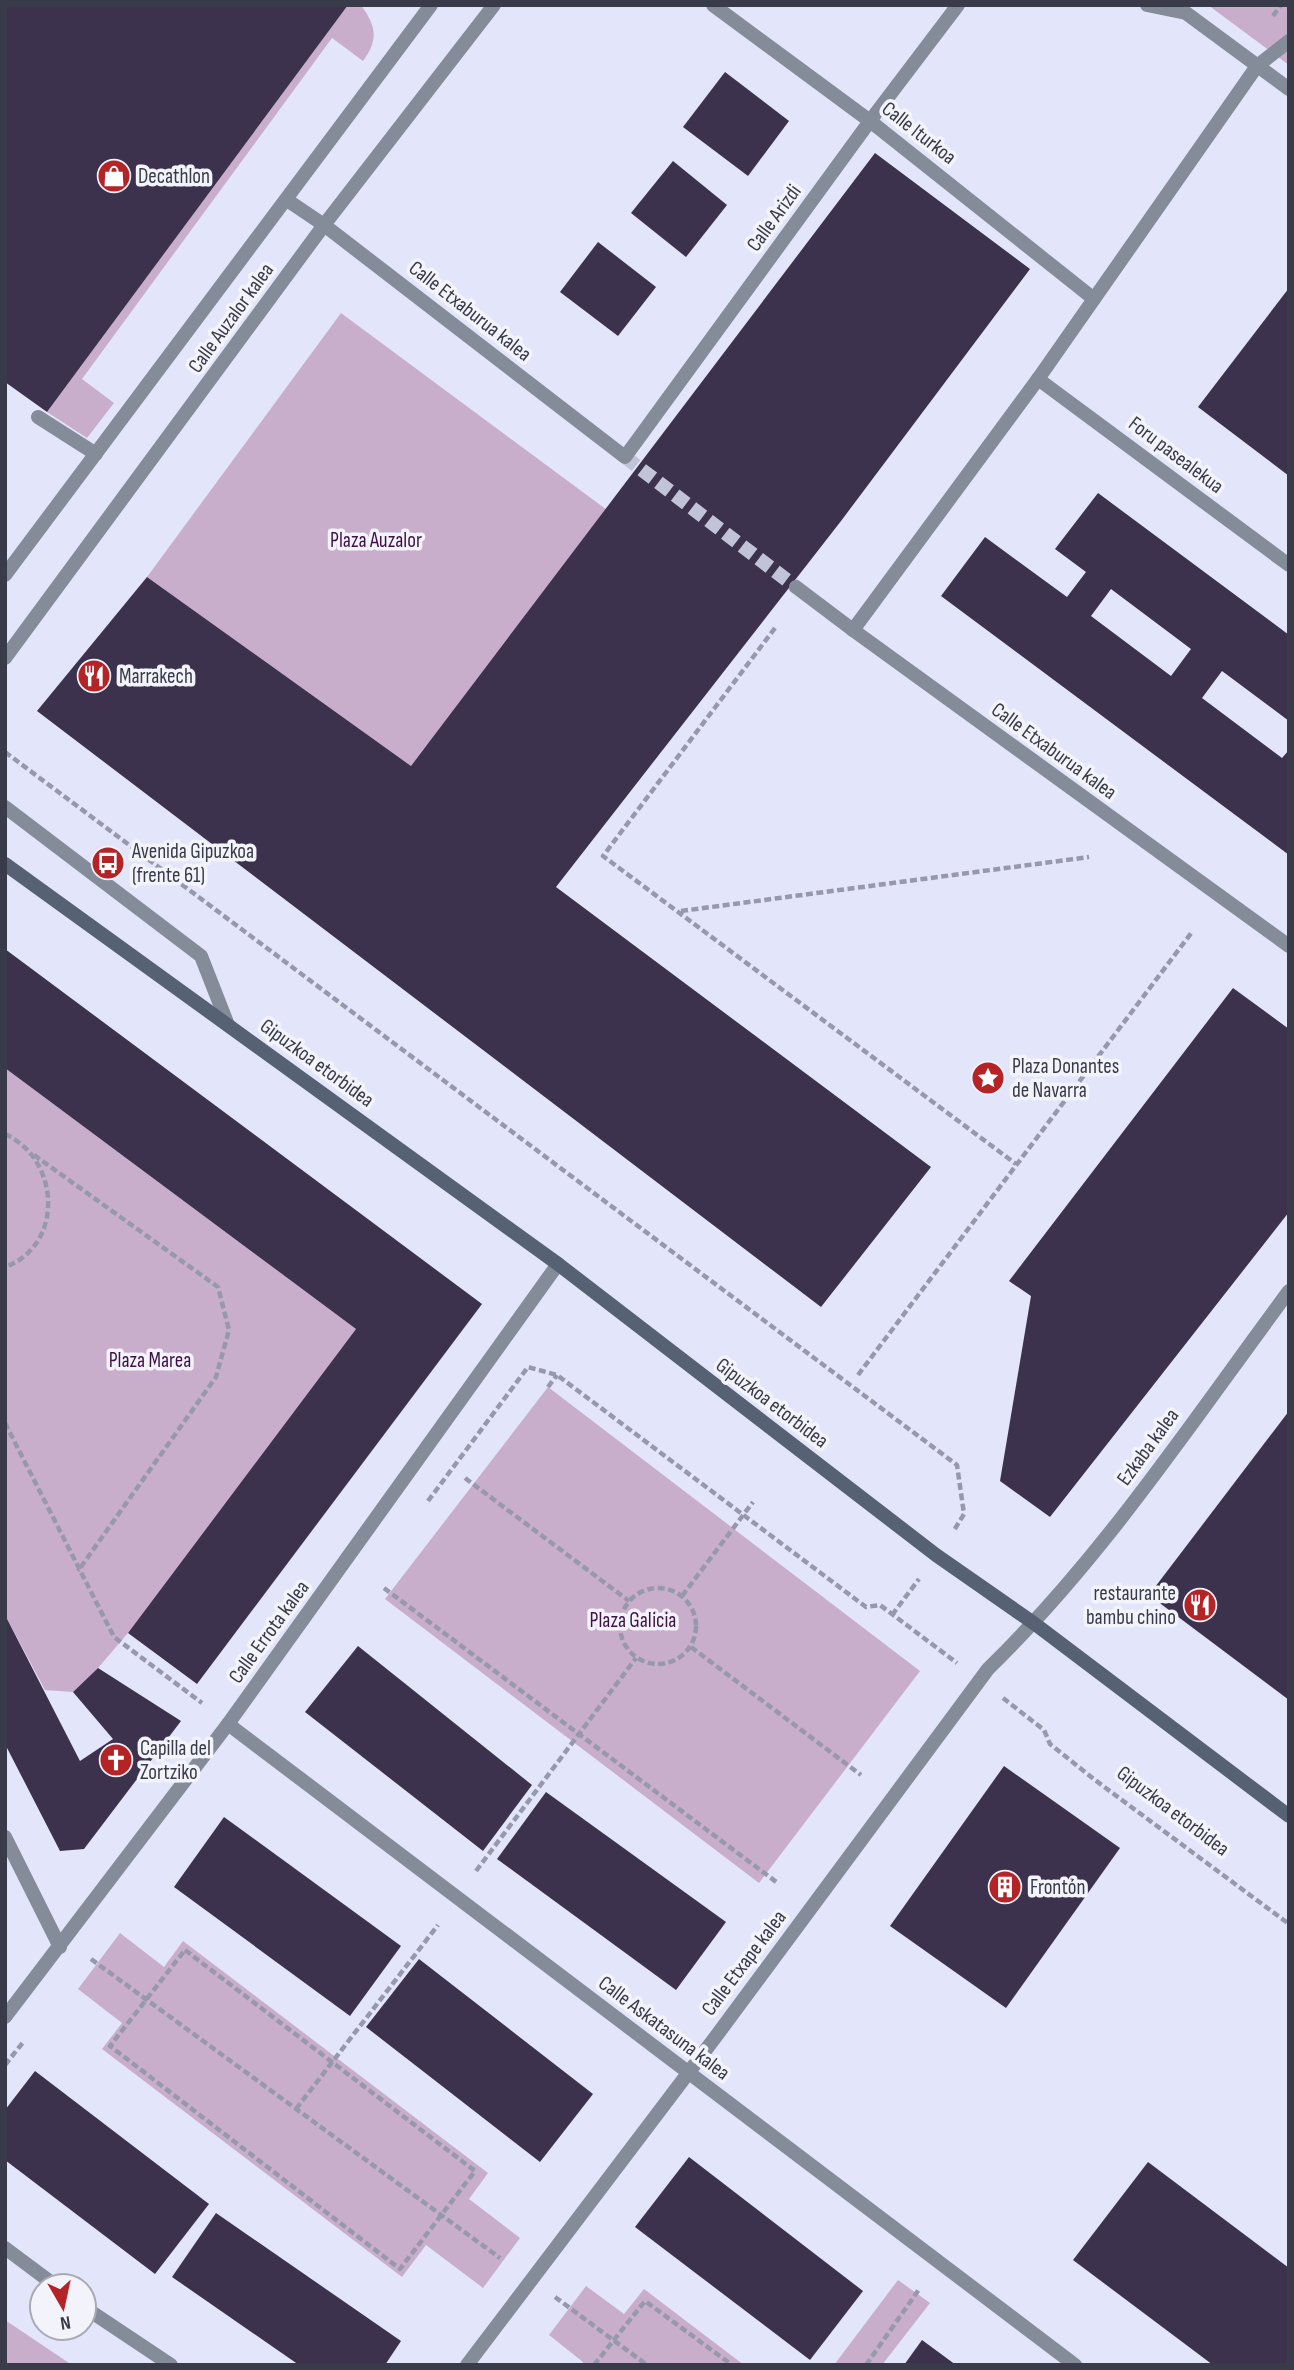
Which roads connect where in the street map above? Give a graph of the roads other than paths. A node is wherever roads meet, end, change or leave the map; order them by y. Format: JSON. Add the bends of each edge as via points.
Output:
{"nodes":[{"id":1,"x":431,"y":5,"type":"edge"},
{"id":2,"x":494,"y":5,"type":"edge"},
{"id":3,"x":713,"y":5,"type":"edge"},
{"id":4,"x":958,"y":5,"type":"edge"},
{"id":5,"x":1147,"y":5,"type":"edge"},
{"id":6,"x":1289,"y":41,"type":"edge"},
{"id":7,"x":1257,"y":66,"type":"junction"},
{"id":8,"x":1289,"y":89,"type":"edge"},
{"id":9,"x":870,"y":121,"type":"junction"},
{"id":10,"x":287,"y":200,"type":"junction"},
{"id":11,"x":324,"y":225,"type":"junction"},
{"id":12,"x":1094,"y":299,"type":"junction"},
{"id":13,"x":1038,"y":379,"type":"junction"},
{"id":14,"x":38,"y":417,"type":"dead end"},
{"id":15,"x":96,"y":454,"type":"junction"},
{"id":16,"x":625,"y":457,"type":"joint"},
{"id":17,"x":1289,"y":565,"type":"edge"},
{"id":18,"x":5,"y":575,"type":"edge"},
{"id":19,"x":796,"y":587,"type":"tunnel mouth"},
{"id":20,"x":853,"y":630,"type":"junction"},
{"id":21,"x":5,"y":658,"type":"edge"},
{"id":22,"x":5,"y":807,"type":"edge"},
{"id":23,"x":5,"y":864,"type":"edge"},
{"id":24,"x":1289,"y":946,"type":"edge"},
{"id":25,"x":229,"y":1025,"type":"junction"},
{"id":26,"x":558,"y":1264,"type":"junction"},
{"id":27,"x":1289,"y":1291,"type":"edge"},
{"id":28,"x":1035,"y":1624,"type":"junction"},
{"id":29,"x":228,"y":1724,"type":"junction"},
{"id":30,"x":1289,"y":1816,"type":"edge"},
{"id":31,"x":5,"y":1837,"type":"edge"},
{"id":32,"x":60,"y":1947,"type":"junction"},
{"id":33,"x":5,"y":2018,"type":"edge"},
{"id":34,"x":688,"y":2073,"type":"junction"},
{"id":35,"x":5,"y":2248,"type":"edge"},
{"id":36,"x":37,"y":2272,"type":"edge"},
{"id":37,"x":98,"y":2316,"type":"edge"},
{"id":38,"x":171,"y":2365,"type":"edge"},
{"id":39,"x":467,"y":2365,"type":"edge"},
{"id":40,"x":1074,"y":2365,"type":"edge"}],
"edges":[{"from":1,"to":10,"type":"street","name":"Calle Auzalor kalea"},
{"from":2,"to":11,"type":"street","name":"Calle Auzalor kalea"},
{"from":3,"to":9,"type":"street","name":"Calle Iturkoa"},
{"from":4,"to":9,"type":"street","name":"Calle Arizdi"},
{"from":5,"to":7,"type":"street","via":[[1186,13]]},
{"from":6,"to":7,"type":"street"},
{"from":7,"to":8,"type":"street"},
{"from":7,"to":12,"type":"street"},
{"from":9,"to":12,"type":"street","name":"Calle Iturkoa"},
{"from":9,"to":16,"type":"street","name":"Calle Arizdi"},
{"from":10,"to":11,"type":"street","name":"Calle Etxaburua kalea"},
{"from":10,"to":15,"type":"street","name":"Calle Auzalor kalea"},
{"from":11,"to":16,"type":"street","name":"Calle Etxaburua kalea"},
{"from":11,"to":21,"type":"street","name":"Calle Auzalor kalea"},
{"from":12,"to":13,"type":"street"},
{"from":13,"to":17,"type":"street","name":"Foru pasealekua"},
{"from":13,"to":20,"type":"street"},
{"from":14,"to":15,"type":"street"},
{"from":15,"to":18,"type":"street","name":"Calle Auzalor kalea"},
{"from":19,"to":20,"type":"street","name":"Calle Etxaburua kalea"},
{"from":20,"to":24,"type":"street","name":"Calle Etxaburua kalea"},
{"from":22,"to":25,"type":"street","name":"Gipuzkoa etorbidea","via":[[201,956]]},
{"from":23,"to":25,"type":"main road","name":"Gipuzkoa etorbidea"},
{"from":25,"to":26,"type":"main road","name":"Gipuzkoa etorbidea"},
{"from":26,"to":28,"type":"main road","name":"Gipuzkoa etorbidea","via":[[945,1561]]},
{"from":26,"to":29,"type":"street","name":"Calle Errota kalea"},
{"from":27,"to":28,"type":"street","name":"Ezkaba kalea","via":[[1088,1563]]},
{"from":28,"to":30,"type":"main road","name":"Gipuzkoa etorbidea"},
{"from":28,"to":34,"type":"street","name":"Calle Etxape kalea","via":[[988,1669]]},
{"from":29,"to":32,"type":"street","name":"Calle Errota kalea"},
{"from":29,"to":34,"type":"street","name":"Calle Askatasuna kalea"},
{"from":31,"to":32,"type":"street"},
{"from":32,"to":33,"type":"street","name":"Calle Errota kalea"},
{"from":34,"to":39,"type":"street","name":"Calle Etxape kalea"},
{"from":34,"to":40,"type":"street","name":"Calle Askatasuna kalea"},
{"from":35,"to":36,"type":"street"},
{"from":37,"to":38,"type":"street"}]}
